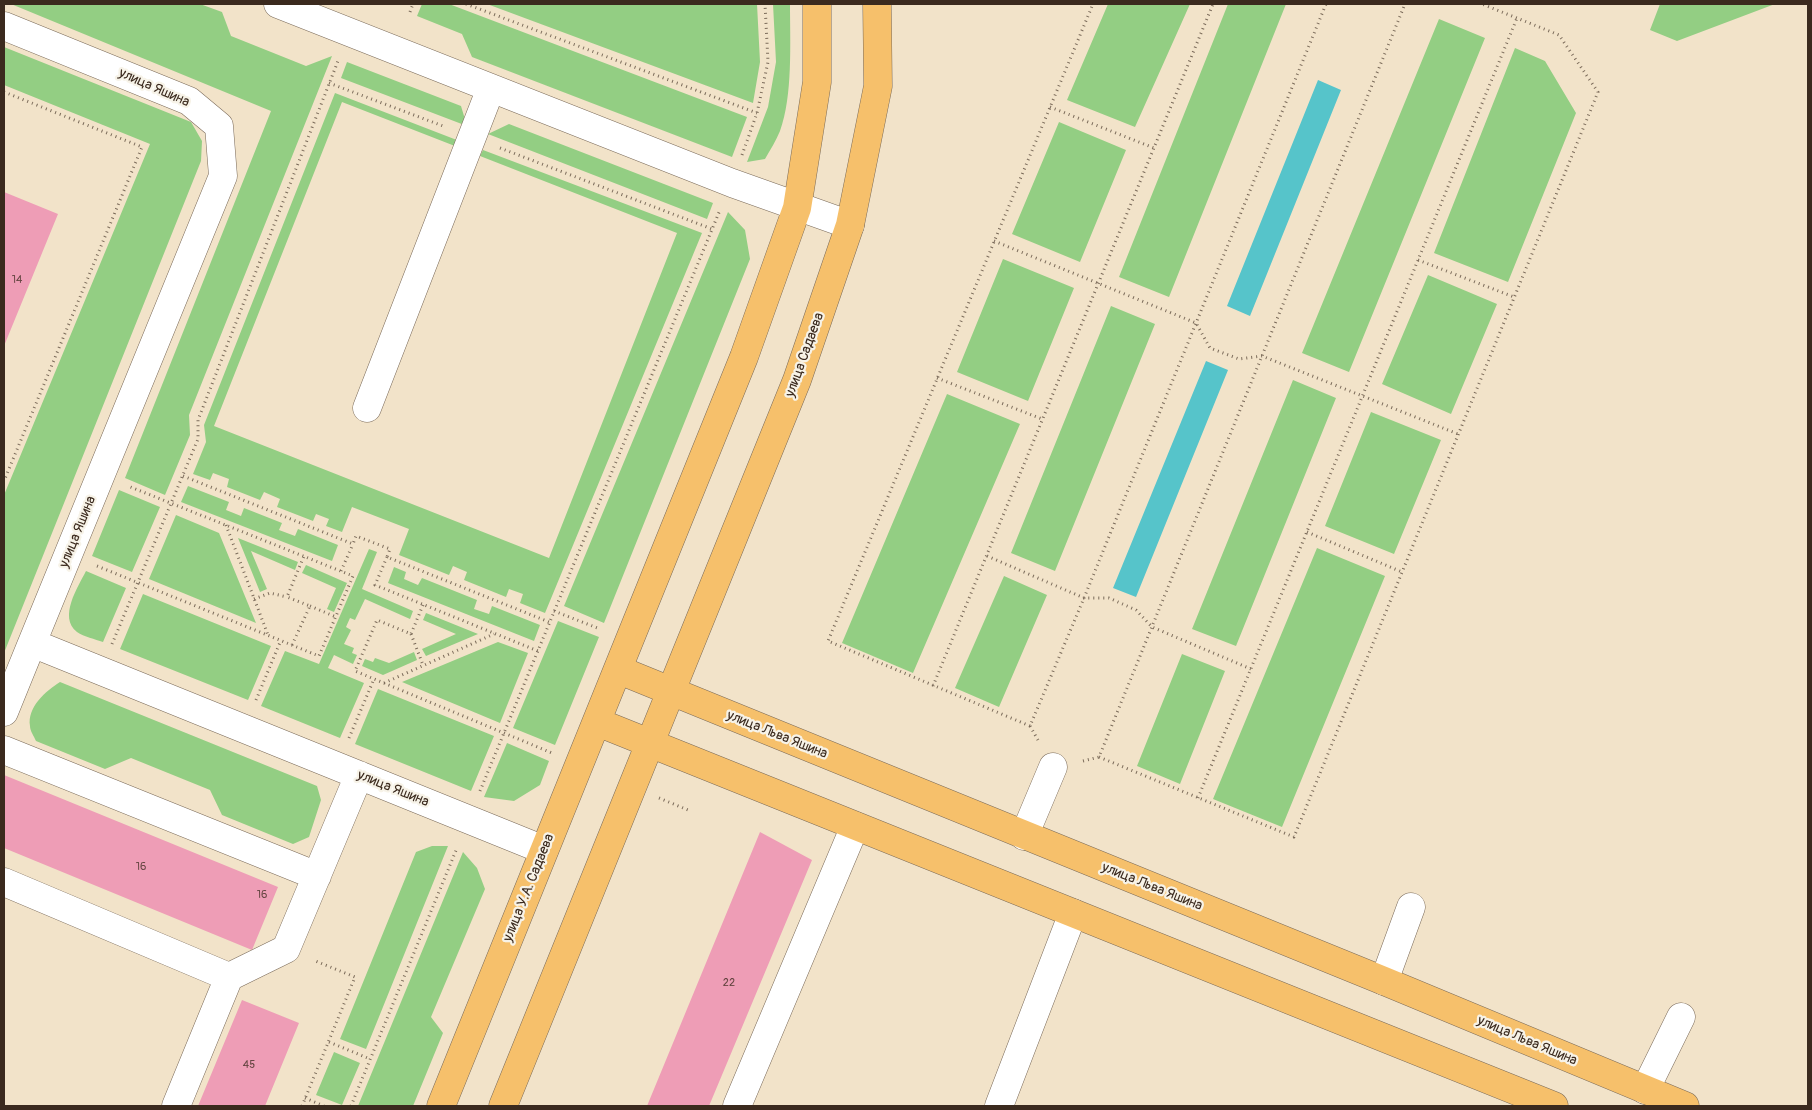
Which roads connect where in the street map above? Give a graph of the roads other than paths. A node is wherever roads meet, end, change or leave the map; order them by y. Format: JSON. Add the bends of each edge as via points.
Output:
{"nodes":[{"id":1,"x":278,"y":4,"type":"edge"},
{"id":2,"x":817,"y":4,"type":"edge"},
{"id":3,"x":877,"y":4,"type":"edge"},
{"id":4,"x":4,"y":26,"type":"edge"},
{"id":5,"x":491,"y":88,"type":"junction"},
{"id":6,"x":797,"y":208,"type":"junction"},
{"id":7,"x":850,"y":225,"type":"junction"},
{"id":8,"x":367,"y":408,"type":"dead end"},
{"id":9,"x":32,"y":643,"type":"junction"},
{"id":10,"x":619,"y":670,"type":"junction"},
{"id":11,"x":671,"y":691,"type":"junction"},
{"id":12,"x":4,"y":712,"type":"edge"},
{"id":13,"x":597,"y":722,"type":"junction"},
{"id":14,"x":650,"y":743,"type":"junction"},
{"id":15,"x":4,"y":750,"type":"edge"},
{"id":16,"x":1053,"y":767,"type":"road end"},
{"id":17,"x":359,"y":775,"type":"junction"},
{"id":18,"x":855,"y":826,"type":"junction"},
{"id":19,"x":1024,"y":836,"type":"junction"},
{"id":20,"x":544,"y":850,"type":"junction"},
{"id":21,"x":317,"y":876,"type":"junction"},
{"id":22,"x":4,"y":882,"type":"edge"},
{"id":23,"x":1411,"y":907,"type":"dead end"},
{"id":24,"x":1073,"y":913,"type":"junction"},
{"id":25,"x":229,"y":977,"type":"junction"},
{"id":26,"x":1384,"y":981,"type":"junction"},
{"id":27,"x":1681,"y":1017,"type":"dead end"},
{"id":28,"x":1645,"y":1090,"type":"junction"},
{"id":29,"x":176,"y":1106,"type":"edge"},
{"id":30,"x":441,"y":1106,"type":"edge"},
{"id":31,"x":503,"y":1106,"type":"edge"},
{"id":32,"x":737,"y":1106,"type":"edge"},
{"id":33,"x":999,"y":1106,"type":"edge"},
{"id":34,"x":1554,"y":1106,"type":"edge"},
{"id":35,"x":1685,"y":1106,"type":"edge"}],
"edges":[{"from":1,"to":5,"type":"street"},
{"from":2,"to":6,"type":"main road","via":[[817,82]]},
{"from":3,"to":7,"type":"main road","name":"улица Садаева","via":[[878,86]]},
{"from":4,"to":9,"type":"street","name":"улица Яшина","via":[[189,101],[219,126],[223,176]]},
{"from":5,"to":6,"type":"street"},
{"from":5,"to":8,"type":"street"},
{"from":6,"to":7,"type":"street"},
{"from":6,"to":10,"type":"main road","via":[[744,357]]},
{"from":7,"to":11,"type":"main road","name":"улица Садаева","via":[[797,380]]},
{"from":9,"to":12,"type":"street"},
{"from":9,"to":17,"type":"street","name":"улица Яшина"},
{"from":10,"to":11,"type":"main road","name":"улица Льва Яшина"},
{"from":10,"to":13,"type":"main road","name":"улица У.А. Садаева"},
{"from":11,"to":14,"type":"main road"},
{"from":11,"to":19,"type":"main road","name":"улица Льва Яшина"},
{"from":13,"to":14,"type":"main road"},
{"from":13,"to":20,"type":"main road","name":"улица У.А. Садаева"},
{"from":14,"to":18,"type":"main road"},
{"from":14,"to":31,"type":"main road"},
{"from":15,"to":21,"type":"street"},
{"from":16,"to":19,"type":"street"},
{"from":17,"to":20,"type":"street","name":"улица Яшина"},
{"from":17,"to":21,"type":"street"},
{"from":18,"to":24,"type":"main road"},
{"from":18,"to":32,"type":"street"},
{"from":19,"to":26,"type":"main road","name":"улица Льва Яшина"},
{"from":20,"to":30,"type":"main road","name":"улица У.А. Садаева"},
{"from":21,"to":25,"type":"street","via":[[286,949]]},
{"from":22,"to":25,"type":"street"},
{"from":23,"to":26,"type":"street"},
{"from":24,"to":33,"type":"street"},
{"from":24,"to":34,"type":"main road"},
{"from":25,"to":29,"type":"street"},
{"from":26,"to":28,"type":"main road","name":"улица Льва Яшина"},
{"from":27,"to":28,"type":"street"},
{"from":28,"to":35,"type":"main road","name":"улица Льва Яшина"}]}
